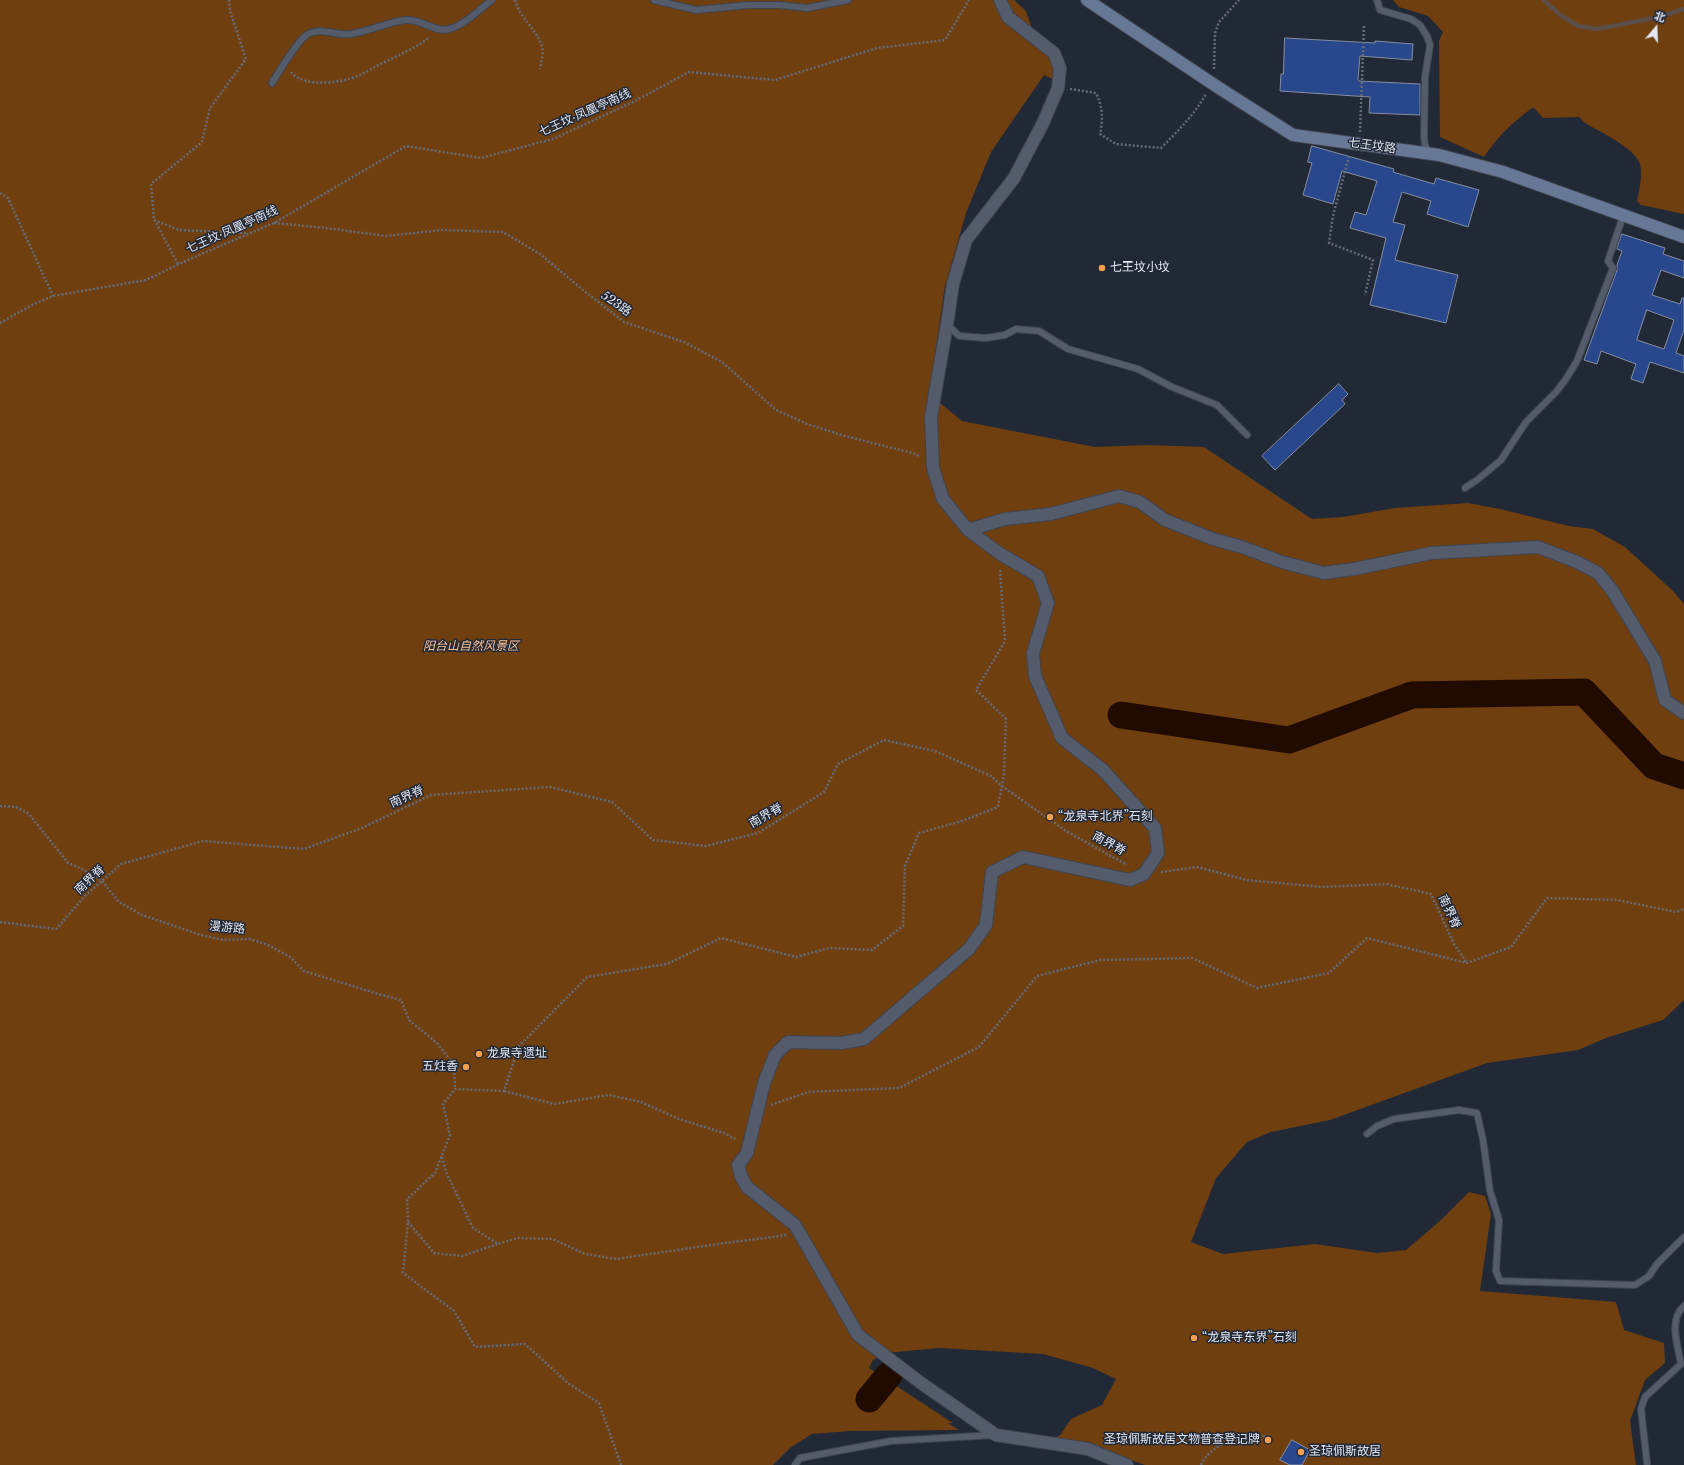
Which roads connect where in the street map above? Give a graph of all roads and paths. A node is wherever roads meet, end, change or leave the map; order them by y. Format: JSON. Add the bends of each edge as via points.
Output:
{"nodes":[{"id":1,"x":229,"y":0,"type":"edge"},
{"id":2,"x":492,"y":0,"type":"edge"},
{"id":3,"x":515,"y":0,"type":"edge"},
{"id":4,"x":654,"y":0,"type":"edge"},
{"id":5,"x":848,"y":0,"type":"edge"},
{"id":6,"x":969,"y":0,"type":"edge"},
{"id":7,"x":1000,"y":0,"type":"edge"},
{"id":8,"x":1087,"y":0,"type":"edge"},
{"id":9,"x":1239,"y":0,"type":"edge"},
{"id":10,"x":1377,"y":0,"type":"edge"},
{"id":11,"x":1364,"y":26,"type":"dead end"},
{"id":12,"x":439,"y":30,"type":"junction"},
{"id":13,"x":284,"y":64,"type":"junction"},
{"id":14,"x":540,"y":70,"type":"dead end"},
{"id":15,"x":272,"y":82,"type":"dead end"},
{"id":16,"x":1212,"y":84,"type":"junction"},
{"id":17,"x":1058,"y":88,"type":"junction"},
{"id":18,"x":1355,"y":144,"type":"junction"},
{"id":19,"x":1429,"y":154,"type":"junction"},
{"id":20,"x":0,"y":193,"type":"edge"},
{"id":21,"x":1623,"y":216,"type":"junction"},
{"id":22,"x":154,"y":219,"type":"junction"},
{"id":23,"x":274,"y":223,"type":"junction"},
{"id":24,"x":249,"y":233,"type":"junction"},
{"id":25,"x":1684,"y":237,"type":"edge"},
{"id":26,"x":178,"y":264,"type":"junction"},
{"id":27,"x":1365,"y":295,"type":"dead end"},
{"id":28,"x":53,"y":296,"type":"junction"},
{"id":29,"x":0,"y":323,"type":"edge"},
{"id":30,"x":947,"y":324,"type":"junction"},
{"id":31,"x":1247,"y":435,"type":"dead end"},
{"id":32,"x":933,"y":468,"type":"junction"},
{"id":33,"x":1465,"y":488,"type":"dead end"},
{"id":34,"x":968,"y":530,"type":"junction"},
{"id":35,"x":999,"y":553,"type":"junction"},
{"id":36,"x":1684,"y":713,"type":"edge"},
{"id":37,"x":1002,"y":786,"type":"junction"},
{"id":38,"x":0,"y":806,"type":"edge"},
{"id":39,"x":1144,"y":874,"type":"junction"},
{"id":40,"x":102,"y":881,"type":"junction"},
{"id":41,"x":1684,"y":909,"type":"edge"},
{"id":42,"x":0,"y":922,"type":"edge"},
{"id":43,"x":1467,"y":963,"type":"junction"},
{"id":44,"x":455,"y":1089,"type":"junction"},
{"id":45,"x":504,"y":1091,"type":"junction"},
{"id":46,"x":758,"y":1110,"type":"junction"},
{"id":47,"x":1367,"y":1134,"type":"dead end"},
{"id":48,"x":748,"y":1146,"type":"junction"},
{"id":49,"x":441,"y":1156,"type":"junction"},
{"id":50,"x":408,"y":1222,"type":"junction"},
{"id":51,"x":800,"y":1235,"type":"junction"},
{"id":52,"x":1684,"y":1237,"type":"edge"},
{"id":53,"x":498,"y":1244,"type":"junction"},
{"id":54,"x":1684,"y":1306,"type":"edge"},
{"id":55,"x":996,"y":1435,"type":"junction"},
{"id":56,"x":1269,"y":1436,"type":"dead end"},
{"id":57,"x":1647,"y":1463,"type":"dead end"},
{"id":58,"x":621,"y":1465,"type":"edge"},
{"id":59,"x":795,"y":1465,"type":"edge"},
{"id":60,"x":1127,"y":1465,"type":"edge"},
{"id":61,"x":1201,"y":1465,"type":"edge"}],
"edges":[{"from":1,"to":22,"type":"path","via":[[230,11],[246,59],[210,108],[202,142],[151,184]]},
{"from":2,"to":12,"type":"lane","via":[[469,19],[451,28]]},
{"from":3,"to":14,"type":"path","via":[[518,10],[537,36],[542,48]]},
{"from":4,"to":5,"type":"lane","via":[[696,10],[772,5],[807,8]]},
{"from":6,"to":23,"type":"path","name":"七王坟·凤凰亭南线","via":[[945,40],[877,48],[775,80],[689,72],[633,102],[553,139],[481,158],[406,146]]},
{"from":7,"to":17,"type":"street","via":[[1008,17],[1054,53],[1060,68]]},
{"from":8,"to":16,"type":"street","name":"七王坟路"},
{"from":9,"to":16,"type":"path","via":[[1219,22],[1215,33]]},
{"from":10,"to":19,"type":"lane","via":[[1380,10],[1412,19],[1420,25],[1427,36],[1430,45],[1425,77],[1424,137]]},
{"from":11,"to":18,"type":"path"},
{"from":12,"to":13,"type":"lane","via":[[418,21],[405,20],[349,34],[321,31],[307,34]]},
{"from":12,"to":13,"type":"path","via":[[420,45],[358,76],[335,83],[309,82],[294,76]]},
{"from":13,"to":15,"type":"lane"},
{"from":16,"to":17,"type":"path","via":[[1199,107],[1161,148],[1116,144],[1105,138],[1100,134],[1103,119],[1096,93]]},
{"from":16,"to":18,"type":"street","name":"七王坟路","via":[[1293,134]]},
{"from":17,"to":30,"type":"street","via":[[1014,178],[966,240],[952,284]]},
{"from":18,"to":19,"type":"street","name":"七王坟路"},
{"from":18,"to":27,"type":"path","via":[[1350,153],[1333,216],[1329,243],[1373,260]]},
{"from":19,"to":21,"type":"street","name":"七王坟路","via":[[1503,172]]},
{"from":20,"to":28,"type":"path","via":[[8,198]]},
{"from":21,"to":25,"type":"street","name":"七王坟路"},
{"from":21,"to":33,"type":"lane","via":[[1608,261],[1613,268],[1578,361],[1556,392],[1526,422],[1501,460]]},
{"from":22,"to":24,"type":"path","via":[[179,230]]},
{"from":22,"to":26,"type":"path"},
{"from":23,"to":24,"type":"path","name":"七王坟·凤凰亭南线"},
{"from":23,"to":32,"type":"path","name":"523路","via":[[386,236],[442,230],[503,232],[540,254],[624,322],[684,342],[722,362],[776,410],[807,424],[845,436],[916,454]]},
{"from":24,"to":26,"type":"path","name":"七王坟·凤凰亭南线"},
{"from":26,"to":28,"type":"path","name":"七王坟·凤凰亭南线","via":[[146,280]]},
{"from":28,"to":29,"type":"path","name":"七王坟·凤凰亭南线"},
{"from":30,"to":31,"type":"lane","via":[[959,336],[986,338],[1005,335],[1016,329],[1039,331],[1068,348],[1138,369],[1172,387],[1217,405]]},
{"from":30,"to":32,"type":"street","via":[[931,416]]},
{"from":32,"to":34,"type":"street","via":[[943,499]]},
{"from":34,"to":35,"type":"street"},
{"from":34,"to":36,"type":"street","via":[[1005,519],[1050,514],[1119,496],[1140,502],[1165,520],[1213,539],[1324,573],[1432,553],[1538,547],[1598,573],[1612,590],[1655,661],[1664,700]]},
{"from":35,"to":37,"type":"path","via":[[1004,641],[976,690],[1006,719]]},
{"from":35,"to":39,"type":"street","via":[[1038,576],[1048,603],[1033,653],[1034,676],[1062,738],[1103,770],[1155,828],[1158,853]]},
{"from":37,"to":39,"type":"path","name":"南界脊","via":[[1066,831]]},
{"from":37,"to":40,"type":"path","name":"南界脊","via":[[991,776],[934,751],[884,740],[838,764],[824,792],[758,833],[706,846],[653,840],[612,802],[550,787],[431,795],[362,828],[304,849],[203,841],[121,864]]},
{"from":37,"to":45,"type":"path","via":[[998,807],[959,822],[919,833],[905,866],[903,926],[872,950],[829,948],[796,957],[721,938],[667,964],[587,977],[519,1046]]},
{"from":38,"to":40,"type":"path","name":"漫游路","via":[[16,807],[29,814],[68,863]]},
{"from":39,"to":43,"type":"path","name":"南界脊","via":[[1197,867],[1247,880],[1322,887],[1386,884],[1431,894],[1454,944]]},
{"from":39,"to":46,"type":"street","via":[[1130,880],[1024,857],[992,872],[986,925],[969,948],[864,1040],[841,1043],[788,1042],[775,1056],[764,1083]]},
{"from":40,"to":42,"type":"path","name":"南界脊","via":[[56,929]]},
{"from":40,"to":44,"type":"path","name":"漫游路","via":[[119,902],[142,915],[200,935],[223,940],[250,939],[268,945],[290,958],[304,971],[401,1000],[409,1020],[438,1044],[454,1066]]},
{"from":41,"to":43,"type":"path","via":[[1676,912],[1617,900],[1547,898],[1511,948]]},
{"from":43,"to":46,"type":"path","via":[[1367,938],[1329,973],[1257,988],[1192,958],[1100,960],[1037,976],[979,1047],[899,1088],[808,1092]]},
{"from":44,"to":45,"type":"path"},
{"from":44,"to":49,"type":"path","via":[[443,1104],[450,1134]]},
{"from":45,"to":48,"type":"path","via":[[554,1104],[609,1095],[641,1102],[679,1119],[724,1133]]},
{"from":46,"to":48,"type":"street"},
{"from":47,"to":52,"type":"lane","via":[[1376,1126],[1394,1119],[1459,1110],[1477,1113],[1490,1191],[1499,1220],[1496,1271],[1500,1281],[1635,1285],[1649,1276],[1657,1264]]},
{"from":48,"to":51,"type":"street","via":[[747,1153],[738,1165],[747,1188],[795,1226]]},
{"from":49,"to":50,"type":"path","via":[[435,1173],[407,1199]]},
{"from":49,"to":53,"type":"path","via":[[473,1228]]},
{"from":50,"to":53,"type":"path","via":[[434,1253],[462,1256]]},
{"from":50,"to":58,"type":"path","via":[[403,1273],[454,1310],[475,1347],[525,1344],[569,1384],[599,1403]]},
{"from":51,"to":53,"type":"path","via":[[725,1242],[616,1259],[585,1254],[552,1239],[518,1238]]},
{"from":51,"to":55,"type":"street","via":[[858,1335]]},
{"from":54,"to":57,"type":"lane","via":[[1678,1311],[1676,1322],[1681,1364],[1645,1397],[1641,1409]]},
{"from":55,"to":59,"type":"lane","via":[[891,1441],[800,1458]]},
{"from":55,"to":60,"type":"street","via":[[1088,1450]]},
{"from":56,"to":61,"type":"path","via":[[1235,1439],[1214,1448]]}]}
